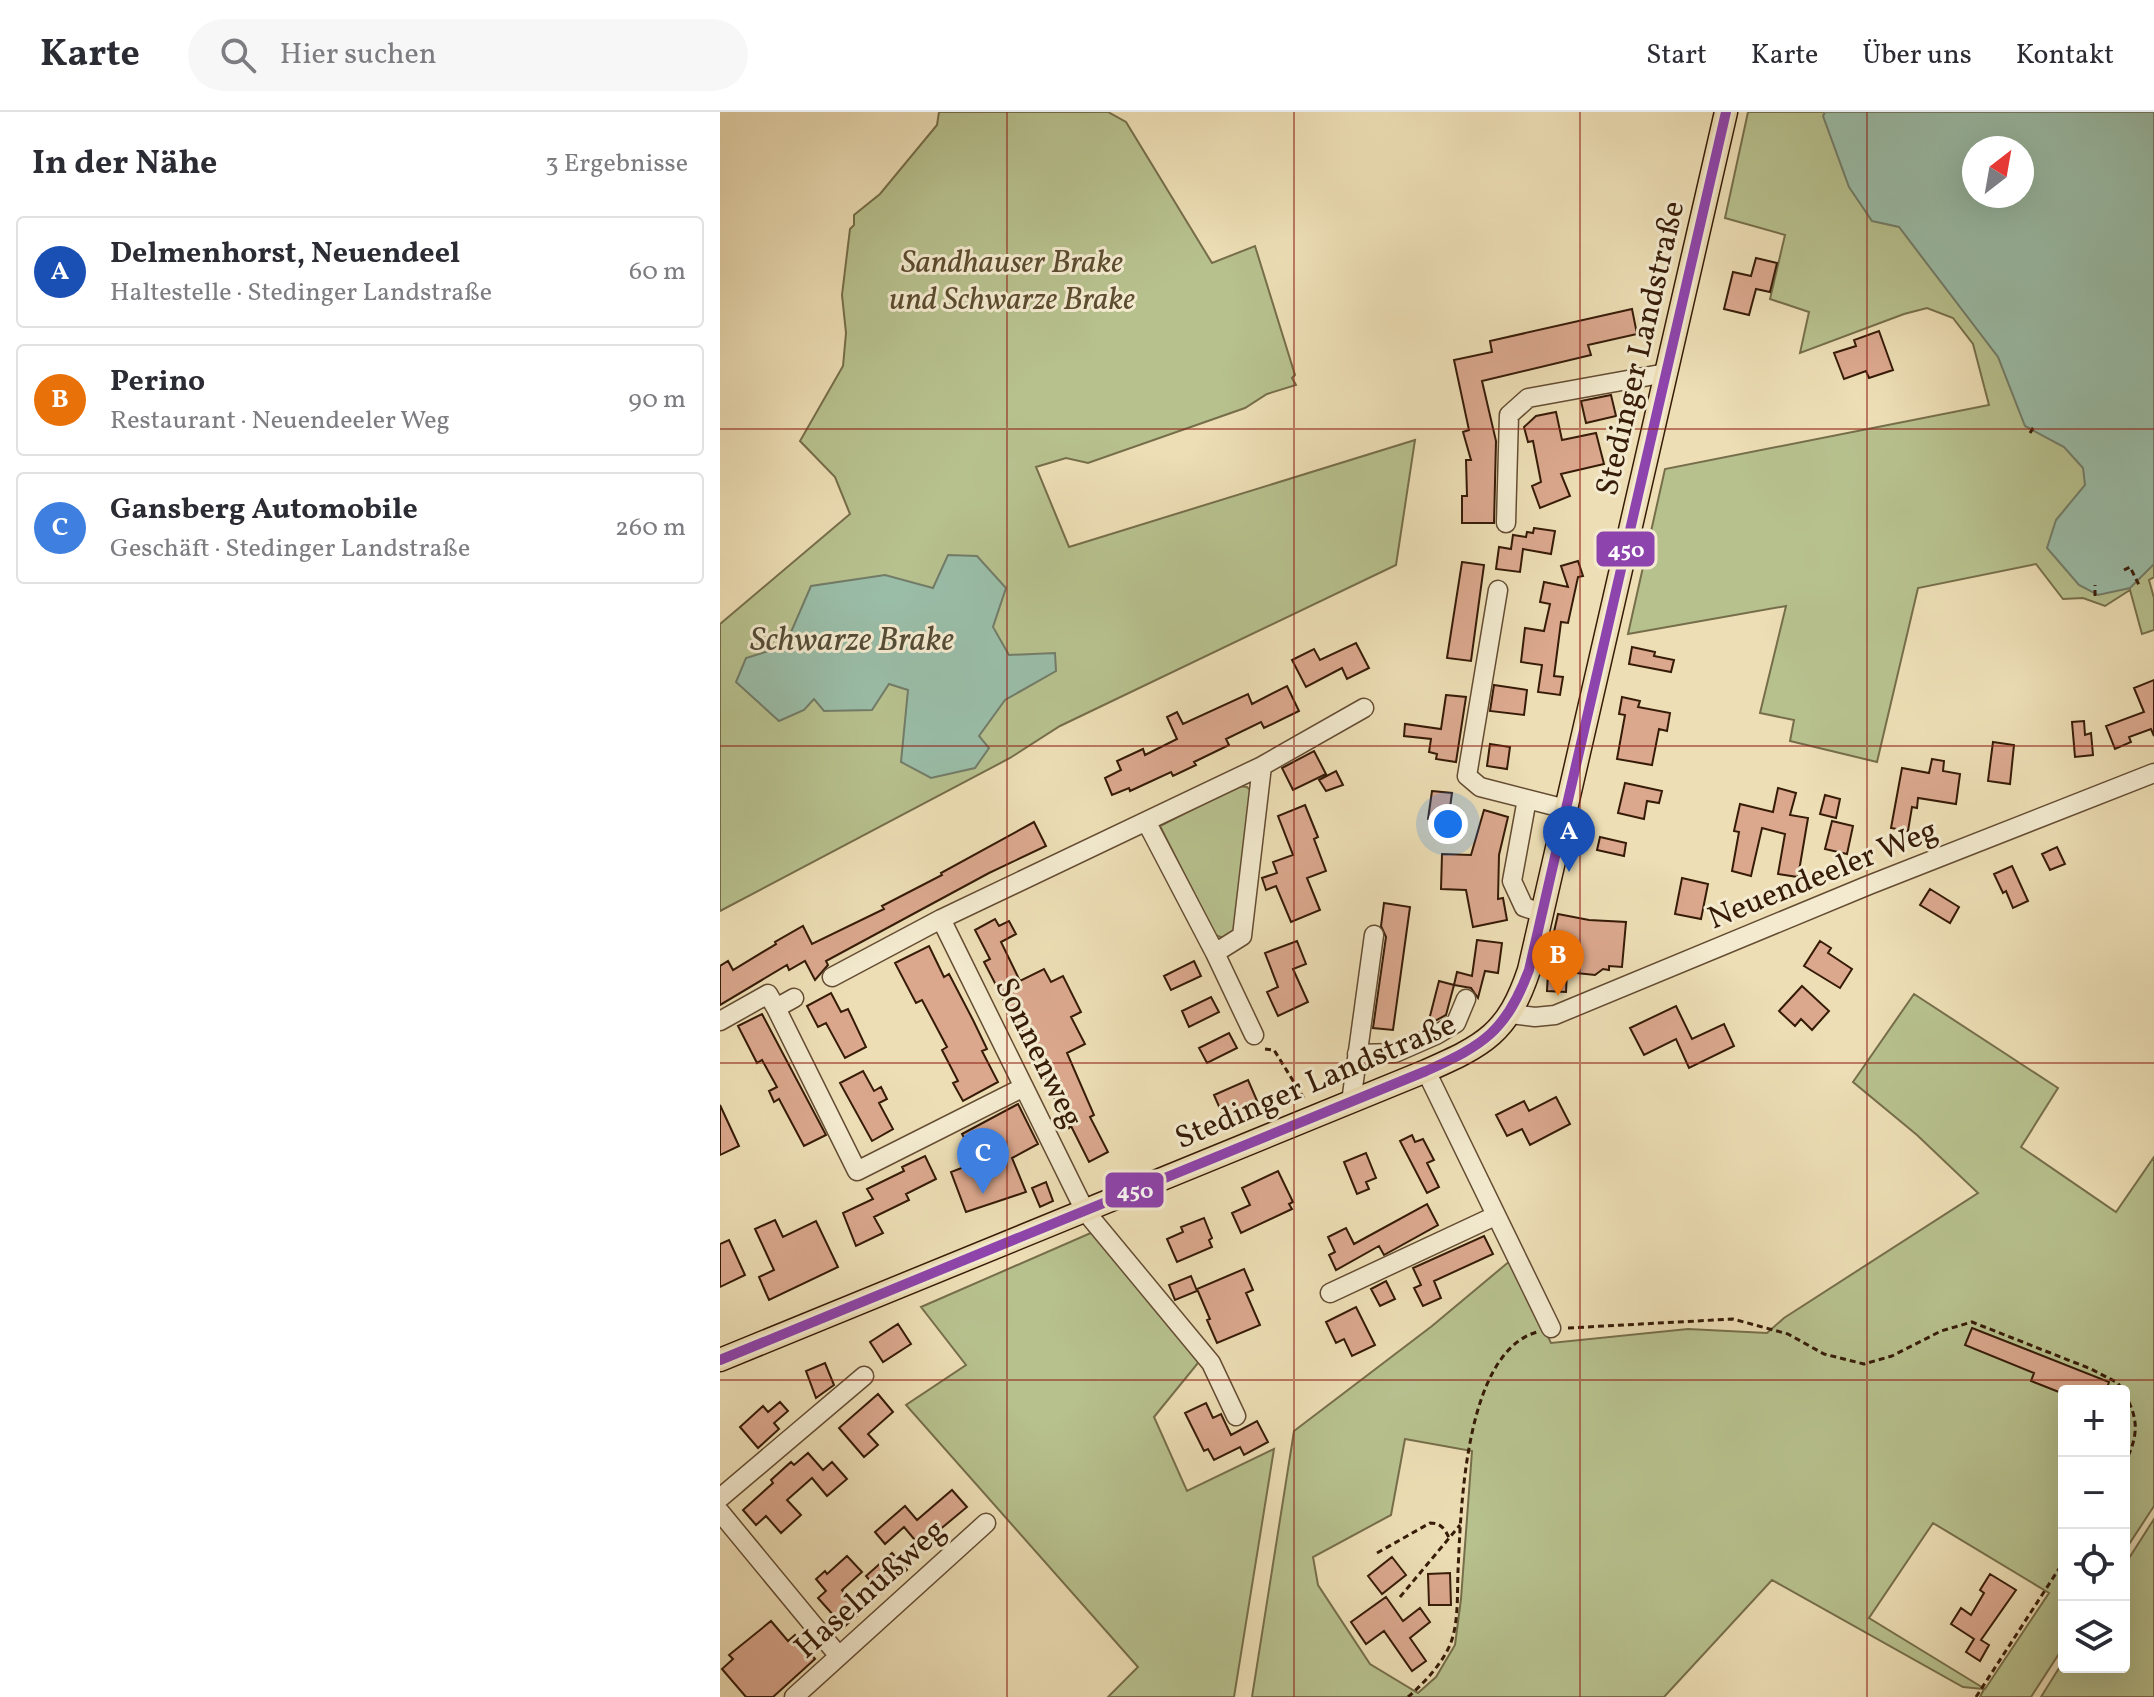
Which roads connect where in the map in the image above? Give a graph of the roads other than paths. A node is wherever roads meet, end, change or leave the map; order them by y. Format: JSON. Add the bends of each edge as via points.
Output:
{"nodes":[{"id":1,"x":1726,"y":112,"type":"edge"},
{"id":2,"x":1666,"y":373,"type":"junction"},
{"id":3,"x":1506,"y":523,"type":"dead end"},
{"id":4,"x":1498,"y":590,"type":"dead end"},
{"id":5,"x":1364,"y":708,"type":"dead end"},
{"id":6,"x":1262,"y":766,"type":"junction"},
{"id":7,"x":2154,"y":773,"type":"edge"},
{"id":8,"x":1527,"y":799,"type":"junction"},
{"id":9,"x":1566,"y":809,"type":"junction"},
{"id":10,"x":1147,"y":823,"type":"junction"},
{"id":11,"x":1542,"y":913,"type":"junction"},
{"id":12,"x":941,"y":919,"type":"junction"},
{"id":13,"x":1374,"y":935,"type":"dead end"},
{"id":14,"x":1215,"y":953,"type":"junction"},
{"id":15,"x":832,"y":977,"type":"dead end"},
{"id":16,"x":794,"y":998,"type":"dead end"},
{"id":17,"x":1466,"y":999,"type":"dead end"},
{"id":18,"x":776,"y":1008,"type":"junction"},
{"id":19,"x":1511,"y":1014,"type":"junction"},
{"id":20,"x":720,"y":1021,"type":"edge"},
{"id":21,"x":1254,"y":1035,"type":"road end"},
{"id":22,"x":1357,"y":1054,"type":"junction"},
{"id":23,"x":1426,"y":1071,"type":"junction"},
{"id":24,"x":1024,"y":1087,"type":"junction"},
{"id":25,"x":1351,"y":1102,"type":"junction"},
{"id":26,"x":1085,"y":1211,"type":"junction"},
{"id":27,"x":1495,"y":1216,"type":"junction"},
{"id":28,"x":1330,"y":1293,"type":"dead end"},
{"id":29,"x":1551,"y":1328,"type":"road end"},
{"id":30,"x":720,"y":1360,"type":"edge"},
{"id":31,"x":864,"y":1376,"type":"dead end"},
{"id":32,"x":1236,"y":1416,"type":"dead end"},
{"id":33,"x":720,"y":1498,"type":"edge"},
{"id":34,"x":720,"y":1512,"type":"edge"},
{"id":35,"x":986,"y":1523,"type":"dead end"},
{"id":36,"x":838,"y":1655,"type":"junction"},
{"id":37,"x":794,"y":1697,"type":"edge"}],
"edges":[{"from":1,"to":2,"type":"main road","name":"Stedinger Landstraße"},
{"from":2,"to":3,"type":"street","via":[[1528,398],[1509,415]]},
{"from":2,"to":9,"type":"main road","name":"Stedinger Landstraße"},
{"from":4,"to":8,"type":"street","via":[[1467,776],[1480,787]]},
{"from":5,"to":6,"type":"street"},
{"from":6,"to":10,"type":"street"},
{"from":6,"to":14,"type":"street","via":[[1242,936]]},
{"from":7,"to":19,"type":"street","name":"Neuendeeler Weg","via":[[1555,1015]]},
{"from":8,"to":9,"type":"street"},
{"from":8,"to":11,"type":"street","via":[[1512,881],[1524,907]]},
{"from":9,"to":11,"type":"main road","name":"Stedinger Landstraße"},
{"from":10,"to":12,"type":"street"},
{"from":10,"to":14,"type":"street"},
{"from":11,"to":19,"type":"main road","name":"Stedinger Landstraße","via":[[1529,970]]},
{"from":12,"to":15,"type":"street"},
{"from":12,"to":24,"type":"street","name":"Sonnenweg"},
{"from":13,"to":22,"type":"street"},
{"from":14,"to":21,"type":"street"},
{"from":16,"to":18,"type":"street"},
{"from":17,"to":22,"type":"street","via":[[1456,1023],[1436,1035],[1395,1053]]},
{"from":18,"to":20,"type":"street","via":[[768,994]]},
{"from":18,"to":24,"type":"street","via":[[857,1171]]},
{"from":19,"to":23,"type":"main road","name":"Stedinger Landstraße","via":[[1479,1046]]},
{"from":22,"to":25,"type":"street"},
{"from":23,"to":25,"type":"main road","name":"Stedinger Landstraße"},
{"from":23,"to":27,"type":"street"},
{"from":24,"to":26,"type":"street","name":"Sonnenweg"},
{"from":25,"to":26,"type":"main road","name":"Stedinger Landstraße"},
{"from":26,"to":30,"type":"main road","name":"Stedinger Landstraße"},
{"from":26,"to":32,"type":"street","name":"Sonnenweg","via":[[1211,1363]]},
{"from":27,"to":28,"type":"street"},
{"from":27,"to":29,"type":"street"},
{"from":31,"to":33,"type":"street"},
{"from":34,"to":36,"type":"street"},
{"from":35,"to":36,"type":"street","name":"Haselnußweg"},
{"from":36,"to":37,"type":"street","name":"Haselnußweg"}]}
